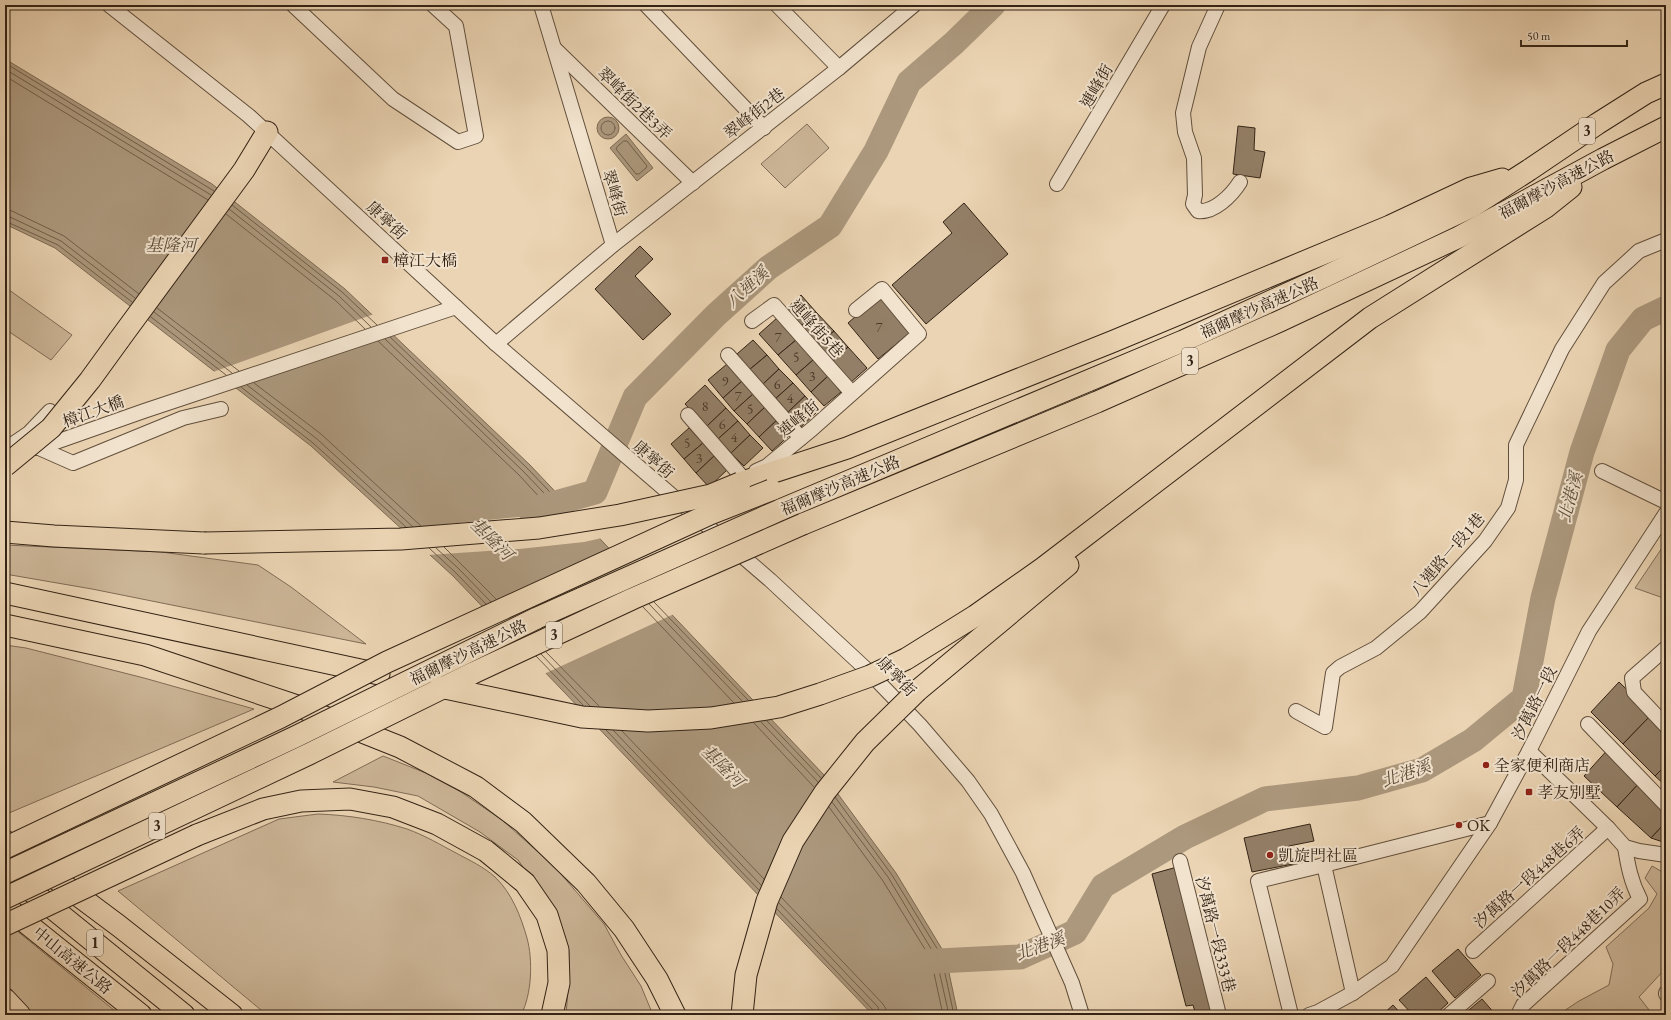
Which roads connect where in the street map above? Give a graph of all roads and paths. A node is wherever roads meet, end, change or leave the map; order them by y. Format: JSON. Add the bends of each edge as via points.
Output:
{"nodes":[{"id":1,"x":109,"y":5,"type":"edge"},
{"id":2,"x":293,"y":5,"type":"edge"},
{"id":3,"x":433,"y":5,"type":"edge"},
{"id":4,"x":541,"y":5,"type":"edge"},
{"id":5,"x":646,"y":5,"type":"edge"},
{"id":6,"x":777,"y":5,"type":"edge"},
{"id":7,"x":1163,"y":5,"type":"edge"},
{"id":8,"x":1218,"y":5,"type":"edge"},
{"id":9,"x":907,"y":7,"type":"edge"},
{"id":10,"x":554,"y":47,"type":"junction"},
{"id":11,"x":839,"y":68,"type":"junction"},
{"id":12,"x":1666,"y":84,"type":"edge"},
{"id":13,"x":1666,"y":127,"type":"edge"},
{"id":14,"x":764,"y":128,"type":"junction"},
{"id":15,"x":267,"y":132,"type":"junction"},
{"id":16,"x":1529,"y":170,"type":"junction"},
{"id":17,"x":1240,"y":182,"type":"dead end"},
{"id":18,"x":1570,"y":182,"type":"junction"},
{"id":19,"x":693,"y":183,"type":"junction"},
{"id":20,"x":1057,"y":184,"type":"dead end"},
{"id":21,"x":1666,"y":240,"type":"edge"},
{"id":22,"x":613,"y":245,"type":"junction"},
{"id":23,"x":456,"y":306,"type":"junction"},
{"id":24,"x":856,"y":310,"type":"dead end"},
{"id":25,"x":752,"y":321,"type":"dead end"},
{"id":26,"x":496,"y":344,"type":"junction"},
{"id":27,"x":728,"y":355,"type":"dead end"},
{"id":28,"x":852,"y":393,"type":"junction"},
{"id":29,"x":221,"y":409,"type":"dead end"},
{"id":30,"x":50,"y":412,"type":"dead end"},
{"id":31,"x":688,"y":415,"type":"dead end"},
{"id":32,"x":801,"y":438,"type":"junction"},
{"id":33,"x":39,"y":448,"type":"junction"},
{"id":34,"x":847,"y":448,"type":"junction"},
{"id":35,"x":7,"y":452,"type":"edge"},
{"id":36,"x":1602,"y":472,"type":"dead end"},
{"id":37,"x":742,"y":481,"type":"junction"},
{"id":38,"x":1142,"y":494,"type":"junction"},
{"id":39,"x":1666,"y":502,"type":"edge"},
{"id":40,"x":683,"y":506,"type":"junction"},
{"id":41,"x":1666,"y":513,"type":"edge"},
{"id":42,"x":5,"y":532,"type":"edge"},
{"id":43,"x":5,"y":593,"type":"edge"},
{"id":44,"x":5,"y":625,"type":"edge"},
{"id":45,"x":1666,"y":648,"type":"edge"},
{"id":46,"x":1296,"y":711,"type":"dead end"},
{"id":47,"x":1588,"y":724,"type":"dead end"},
{"id":48,"x":1666,"y":726,"type":"edge"},
{"id":49,"x":1529,"y":750,"type":"junction"},
{"id":50,"x":1666,"y":805,"type":"edge"},
{"id":51,"x":1490,"y":823,"type":"junction"},
{"id":52,"x":1608,"y":828,"type":"junction"},
{"id":53,"x":5,"y":841,"type":"edge"},
{"id":54,"x":1625,"y":847,"type":"junction"},
{"id":55,"x":5,"y":848,"type":"edge"},
{"id":56,"x":1666,"y":855,"type":"edge"},
{"id":57,"x":1180,"y":861,"type":"dead end"},
{"id":58,"x":1324,"y":864,"type":"junction"},
{"id":59,"x":5,"y":870,"type":"edge"},
{"id":60,"x":5,"y":873,"type":"edge"},
{"id":61,"x":5,"y":898,"type":"edge"},
{"id":62,"x":5,"y":906,"type":"edge"},
{"id":63,"x":5,"y":925,"type":"edge"},
{"id":64,"x":1473,"y":951,"type":"dead end"},
{"id":65,"x":1488,"y":981,"type":"dead end"},
{"id":66,"x":1353,"y":993,"type":"junction"},
{"id":67,"x":5,"y":999,"type":"edge"},
{"id":68,"x":20,"y":1015,"type":"edge"},
{"id":69,"x":141,"y":1015,"type":"edge"},
{"id":70,"x":184,"y":1015,"type":"edge"},
{"id":71,"x":232,"y":1015,"type":"edge"},
{"id":72,"x":552,"y":1015,"type":"edge"},
{"id":73,"x":675,"y":1015,"type":"edge"},
{"id":74,"x":742,"y":1015,"type":"edge"},
{"id":75,"x":1082,"y":1015,"type":"edge"},
{"id":76,"x":1219,"y":1015,"type":"edge"},
{"id":77,"x":1291,"y":1015,"type":"edge"},
{"id":78,"x":1308,"y":1015,"type":"edge"},
{"id":79,"x":1449,"y":1015,"type":"edge"},
{"id":80,"x":1518,"y":1015,"type":"edge"}],
"edges":[{"from":1,"to":15,"type":"street","name":"康寧街"},
{"from":2,"to":3,"type":"street","via":[[393,99],[458,142],[476,136],[456,26]]},
{"from":4,"to":10,"type":"street","name":"翠峰街"},
{"from":5,"to":14,"type":"street"},
{"from":6,"to":11,"type":"street"},
{"from":7,"to":20,"type":"street","name":"連峰街"},
{"from":8,"to":17,"type":"street","via":[[1199,47],[1183,113],[1185,132],[1194,158],[1193,204],[1198,212],[1206,212],[1234,191]]},
{"from":9,"to":11,"type":"street","name":"翠峰街2巷"},
{"from":10,"to":19,"type":"street","name":"翠峰街2巷3弄"},
{"from":10,"to":22,"type":"street","name":"翠峰街"},
{"from":11,"to":14,"type":"street","name":"翠峰街2巷"},
{"from":12,"to":16,"type":"highway","name":"福爾摩沙高速公路","number":"3","via":[[1646,93]]},
{"from":13,"to":18,"type":"highway","name":"福爾摩沙高速公路","number":"3","via":[[1603,159]]},
{"from":14,"to":19,"type":"street","name":"翠峰街2巷"},
{"from":15,"to":23,"type":"street","name":"康寧街"},
{"from":15,"to":35,"type":"highway","bridge":true,"via":[[244,170],[90,380],[51,428]]},
{"from":16,"to":34,"type":"highway","via":[[1471,188],[1390,226]]},
{"from":16,"to":60,"type":"highway","name":"福爾摩沙高速公路","number":"3","bridge":true,"via":[[1473,206],[1310,284],[1176,344],[780,510],[537,618],[295,737]]},
{"from":18,"to":38,"type":"highway","via":[[1546,207],[1370,318]]},
{"from":18,"to":61,"type":"highway","name":"福爾摩沙高速公路","number":"3","bridge":true,"via":[[1280,321],[1097,402],[803,524],[632,599]]},
{"from":19,"to":22,"type":"street","name":"翠峰街2巷"},
{"from":21,"to":46,"type":"street","name":"八連路一段1巷","via":[[1640,251],[1604,283],[1562,349],[1516,445],[1516,480],[1508,508],[1485,541],[1420,612],[1376,648],[1340,667],[1333,674],[1325,727]]},
{"from":22,"to":26,"type":"street"},
{"from":23,"to":26,"type":"street","name":"康寧街"},
{"from":23,"to":33,"type":"street","name":"樟江大橋"},
{"from":24,"to":28,"type":"street","name":"連峰街","via":[[882,289],[919,334]]},
{"from":25,"to":28,"type":"street","name":"連峰街5巷","via":[[774,305]]},
{"from":26,"to":40,"type":"street","name":"康寧街"},
{"from":27,"to":32,"type":"street"},
{"from":28,"to":32,"type":"street","name":"連峰街"},
{"from":29,"to":33,"type":"street","via":[[183,418],[73,463]]},
{"from":30,"to":35,"type":"street"},
{"from":31,"to":37,"type":"street"},
{"from":32,"to":37,"type":"street","name":"連峰街","via":[[767,466]]},
{"from":33,"to":35,"type":"street"},
{"from":34,"to":37,"type":"highway"},
{"from":34,"to":55,"type":"highway","bridge":true,"via":[[812,472],[710,514],[401,655],[281,717]]},
{"from":36,"to":39,"type":"street"},
{"from":37,"to":40,"type":"street","name":"連峰街"},
{"from":37,"to":42,"type":"highway","bridge":true,"via":[[711,495],[620,515],[539,528],[401,538],[204,543]]},
{"from":38,"to":43,"type":"highway","bridge":true,"via":[[975,616],[906,659],[870,676],[778,707],[711,718],[648,721],[582,717]]},
{"from":38,"to":74,"type":"highway","bridge":true,"via":[[1064,569],[917,691],[865,742],[825,792],[793,842],[767,901],[746,975]]},
{"from":40,"to":75,"type":"street","name":"康寧街","via":[[770,580],[866,669],[920,725],[968,781],[990,814],[1022,873],[1072,983]]},
{"from":41,"to":49,"type":"street","name":"汐萬路一段","via":[[1589,631]]},
{"from":44,"to":73,"type":"highway","via":[[146,655],[297,706],[400,747],[476,787],[523,822],[586,883],[624,929],[657,979]]},
{"from":45,"to":48,"type":"street","via":[[1632,678],[1634,692]]},
{"from":47,"to":50,"type":"street"},
{"from":49,"to":51,"type":"street","name":"汐萬路一段"},
{"from":49,"to":52,"type":"street"},
{"from":51,"to":58,"type":"street"},
{"from":51,"to":66,"type":"street","name":"汐萬路一段","via":[[1392,966]]},
{"from":52,"to":54,"type":"street"},
{"from":52,"to":64,"type":"street","name":"汐萬路一段448巷6弄"},
{"from":53,"to":71,"type":"highway"},
{"from":54,"to":56,"type":"street"},
{"from":54,"to":80,"type":"street","name":"汐萬路一段448巷10弄","via":[[1631,879],[1640,899],[1523,1006]]},
{"from":57,"to":76,"type":"street","name":"汐萬路一段333巷"},
{"from":58,"to":66,"type":"street"},
{"from":58,"to":77,"type":"street","via":[[1258,881]]},
{"from":59,"to":70,"type":"highway","name":"中山高速公路","number":"1"},
{"from":62,"to":69,"type":"highway","name":"中山高速公路","number":"1"},
{"from":63,"to":72,"type":"highway","bridge":true,"via":[[197,835],[263,809],[301,802],[350,799],[393,807],[437,824],[486,851],[525,883],[547,915],[558,950],[559,983]]},
{"from":65,"to":79,"type":"street"},
{"from":66,"to":78,"type":"street","name":"汐萬路一段"},
{"from":67,"to":68,"type":"highway"}]}
